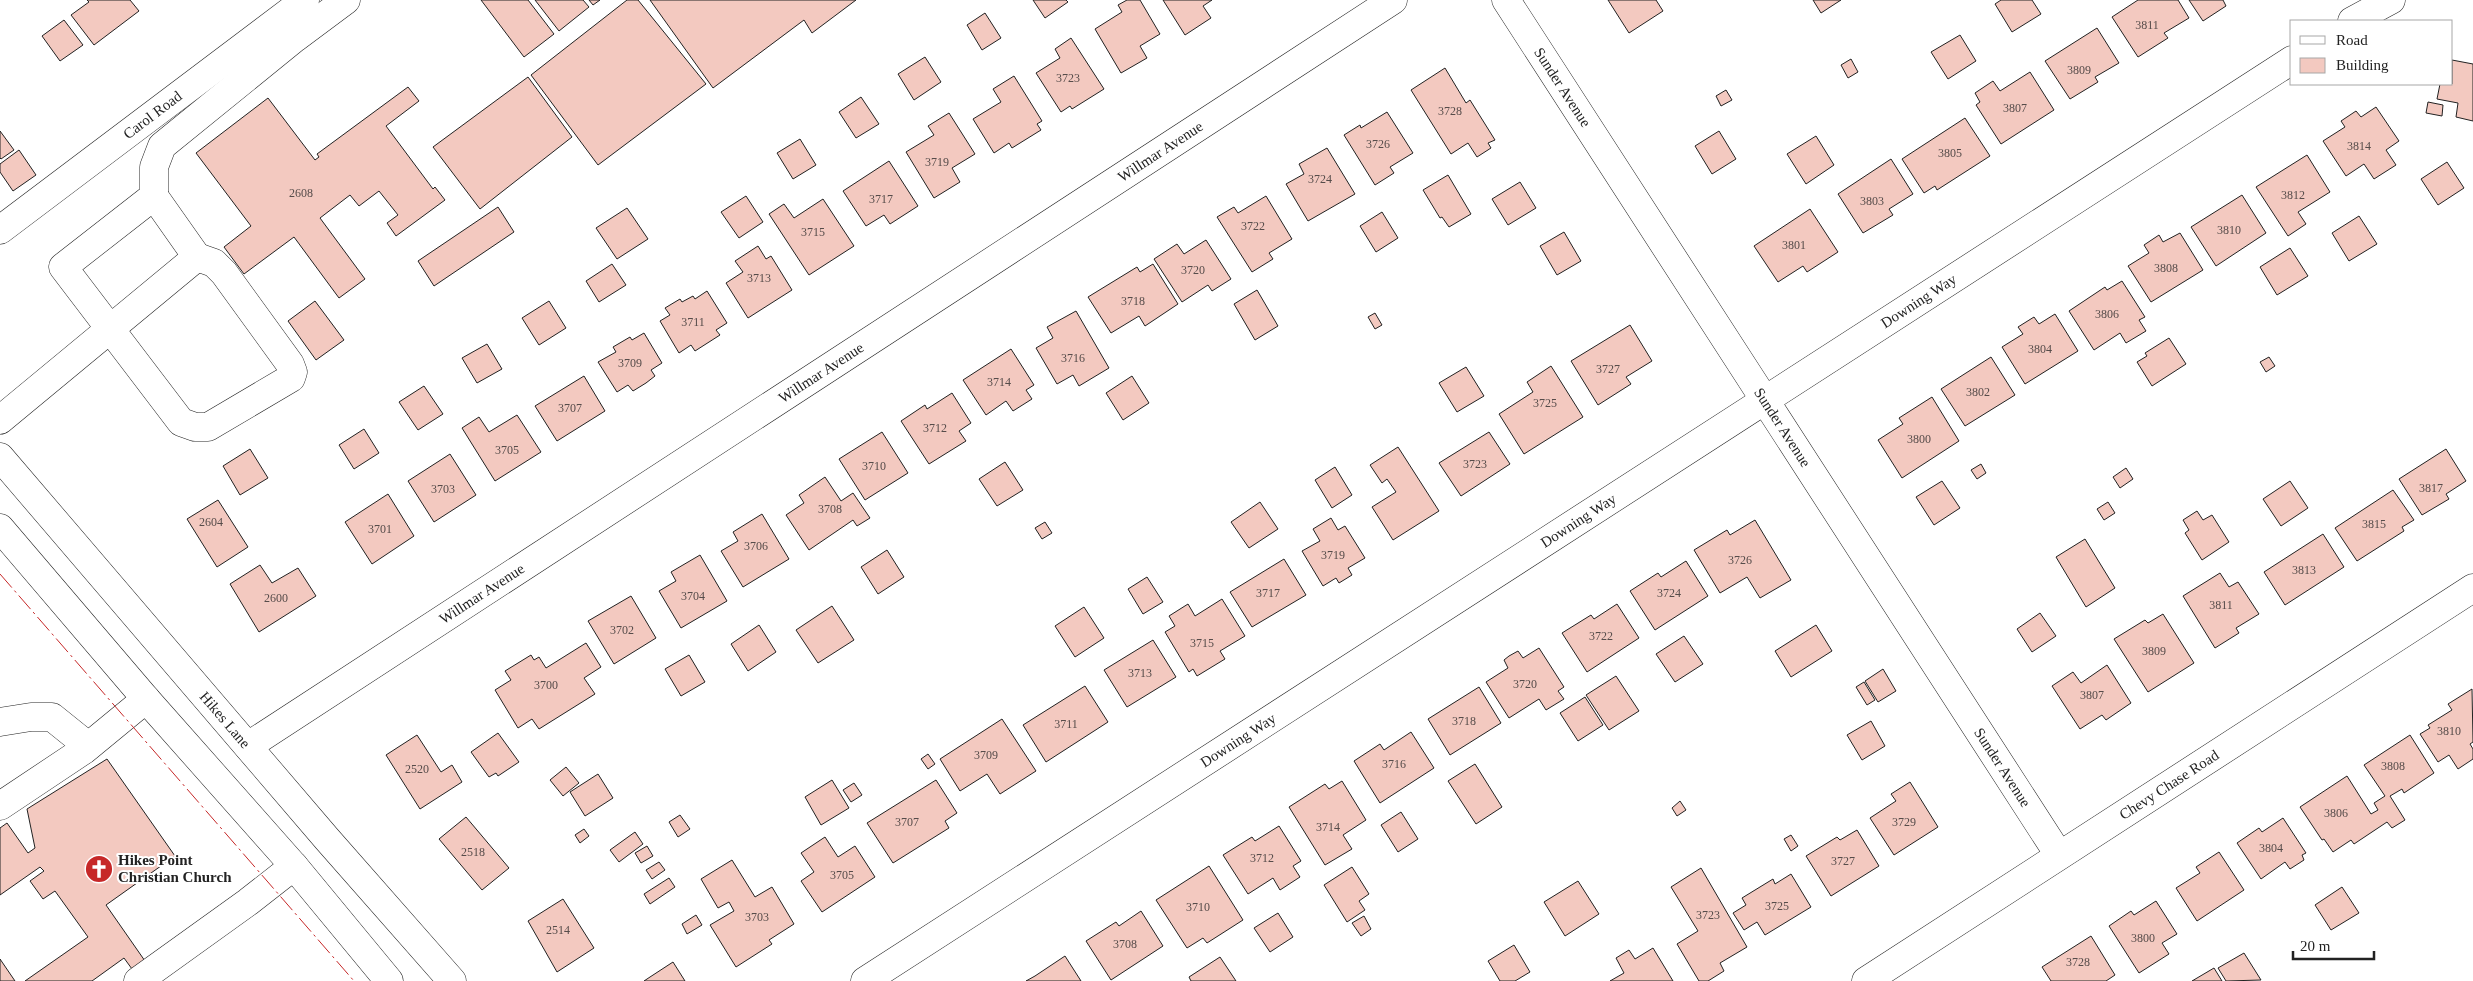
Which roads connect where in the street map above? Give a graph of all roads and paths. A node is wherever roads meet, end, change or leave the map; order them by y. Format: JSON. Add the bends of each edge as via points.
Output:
{"nodes":[{"id":1,"x":305,"y":0,"type":"edge"},
{"id":2,"x":346,"y":0,"type":"edge"},
{"id":3,"x":1393,"y":0,"type":"edge"},
{"id":4,"x":1506,"y":0,"type":"edge"},
{"id":5,"x":2391,"y":0,"type":"edge"},
{"id":6,"x":2354,"y":20,"type":"edge"},
{"id":7,"x":2290,"y":61,"type":"edge"},
{"id":8,"x":154,"y":196,"type":"junction"},
{"id":9,"x":0,"y":230,"type":"edge"},
{"id":10,"x":197,"y":257,"type":"junction"},
{"id":11,"x":109,"y":329,"type":"junction"},
{"id":12,"x":1764,"y":400,"type":"junction"},
{"id":13,"x":0,"y":420,"type":"edge"},
{"id":14,"x":0,"y":457,"type":"edge"},
{"id":15,"x":0,"y":528,"type":"edge"},
{"id":16,"x":2473,"y":588,"type":"edge"},
{"id":17,"x":146,"y":699,"type":"junction"},
{"id":18,"x":0,"y":722,"type":"edge"},
{"id":19,"x":88,"y":746,"type":"junction"},
{"id":20,"x":248,"y":746,"type":"junction"},
{"id":21,"x":0,"y":806,"type":"edge"},
{"id":22,"x":2059,"y":855,"type":"junction"},
{"id":23,"x":294,"y":866,"type":"junction"},
{"id":24,"x":138,"y":981,"type":"edge"},
{"id":25,"x":389,"y":981,"type":"edge"},
{"id":26,"x":452,"y":981,"type":"edge"},
{"id":27,"x":865,"y":981,"type":"edge"},
{"id":28,"x":1866,"y":981,"type":"edge"}],
"edges":[{"from":1,"to":9,"type":"street","name":"Carol Road"},
{"from":2,"to":8,"type":"street","via":[[162,146],[154,167]]},
{"from":3,"to":20,"type":"street","name":"Willmar Avenue"},
{"from":4,"to":12,"type":"street","name":"Sunder Avenue"},
{"from":5,"to":6,"type":"street"},
{"from":7,"to":12,"type":"street","name":"Downing Way"},
{"from":8,"to":10,"type":"street"},
{"from":8,"to":11,"type":"street","via":[[62,267]]},
{"from":10,"to":11,"type":"street"},
{"from":10,"to":11,"type":"street","via":[[214,263],[224,273],[290,364],[291,378],[208,427],[195,427],[181,422]]},
{"from":11,"to":13,"type":"street"},
{"from":12,"to":22,"type":"street","name":"Sunder Avenue"},
{"from":12,"to":27,"type":"street","name":"Downing Way"},
{"from":14,"to":20,"type":"street","name":"Hikes Lane"},
{"from":15,"to":17,"type":"street"},
{"from":16,"to":22,"type":"street","name":"Chevy Chase Road"},
{"from":17,"to":19,"type":"street"},
{"from":17,"to":23,"type":"street"},
{"from":18,"to":19,"type":"street","via":[[52,717]]},
{"from":19,"to":21,"type":"street"},
{"from":20,"to":26,"type":"street","name":"Hikes Lane"},
{"from":22,"to":28,"type":"street","name":"Chevy Chase Road"},
{"from":23,"to":24,"type":"street"},
{"from":23,"to":25,"type":"street"}]}
